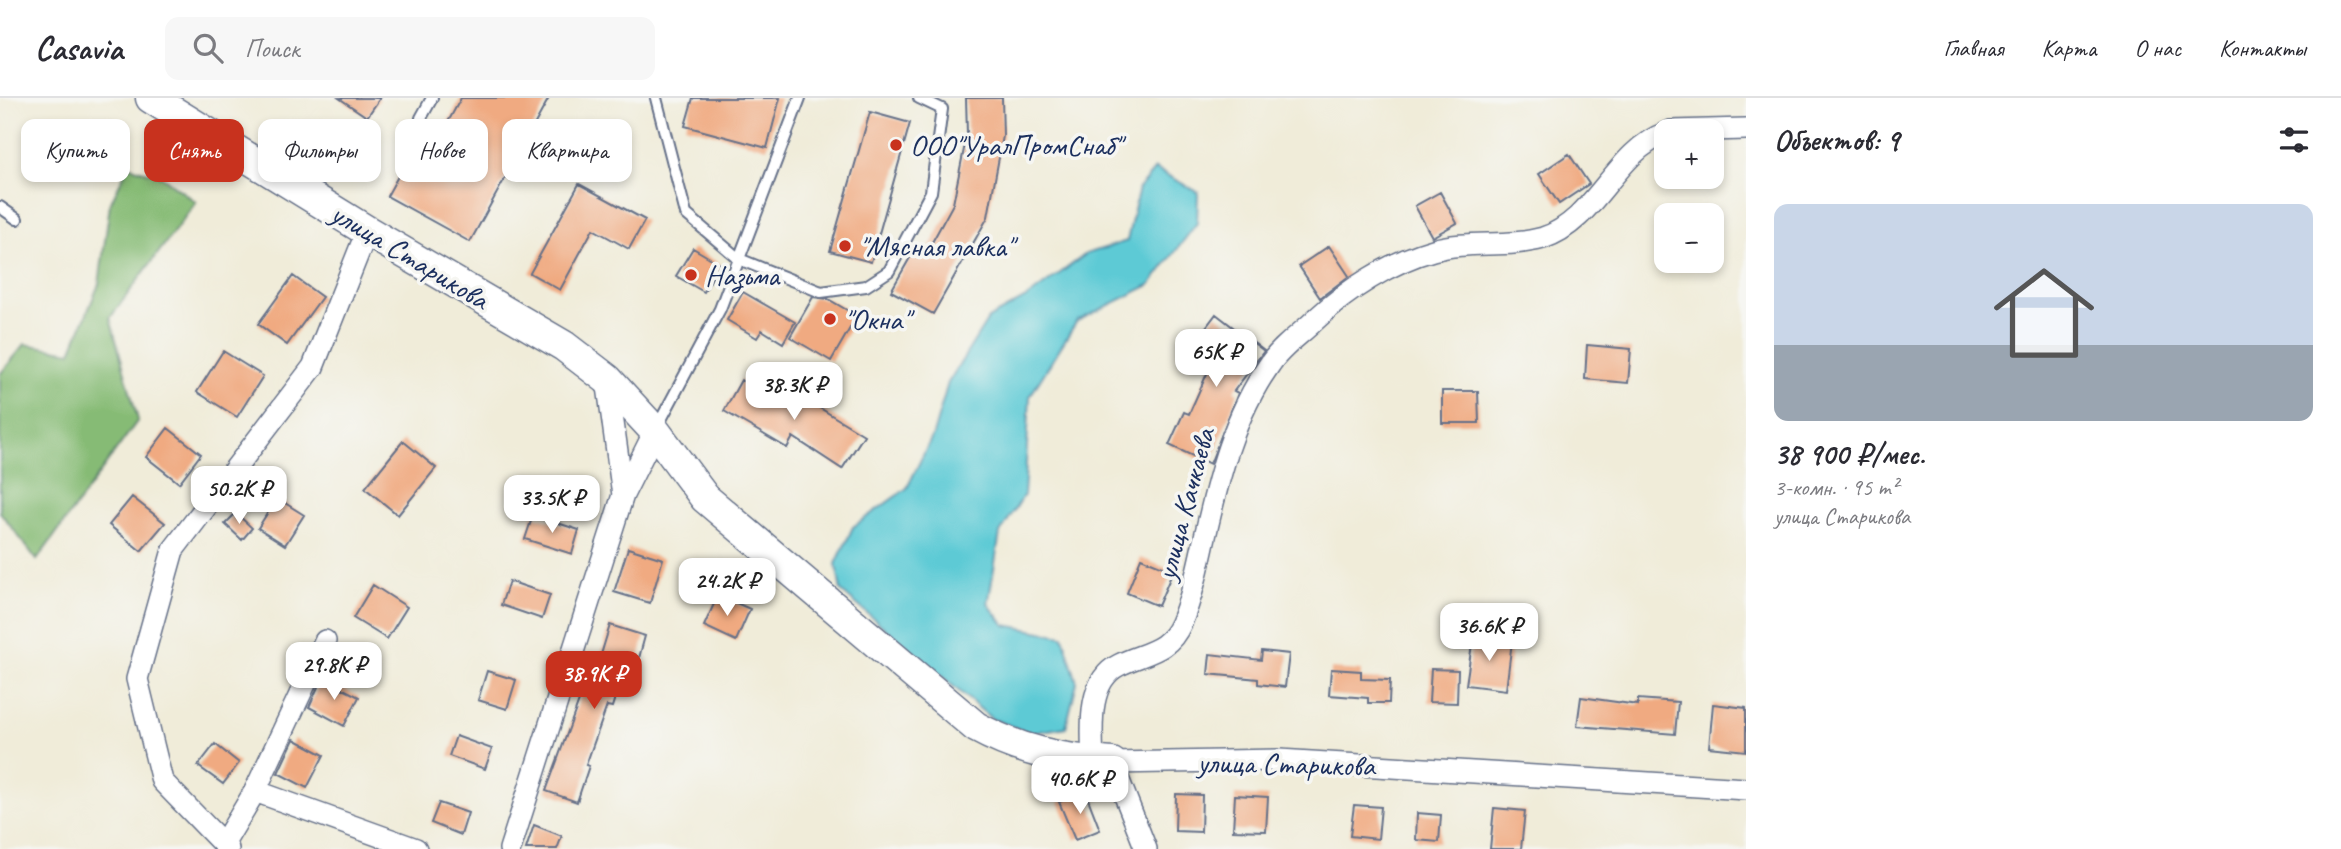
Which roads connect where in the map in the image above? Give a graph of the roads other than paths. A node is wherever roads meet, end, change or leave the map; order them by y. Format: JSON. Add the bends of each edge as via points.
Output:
{"nodes":[{"id":1,"x":151,"y":98,"type":"edge"},
{"id":2,"x":432,"y":98,"type":"edge"},
{"id":3,"x":656,"y":98,"type":"edge"},
{"id":4,"x":800,"y":98,"type":"edge"},
{"id":5,"x":919,"y":98,"type":"edge"},
{"id":6,"x":421,"y":118,"type":"dead end"},
{"id":7,"x":1746,"y":129,"type":"edge"},
{"id":8,"x":1724,"y":130,"type":"edge"},
{"id":9,"x":1654,"y":137,"type":"edge"},
{"id":10,"x":0,"y":207,"type":"edge"},
{"id":11,"x":17,"y":219,"type":"dead end"},
{"id":12,"x":367,"y":231,"type":"junction"},
{"id":13,"x":739,"y":259,"type":"junction"},
{"id":14,"x":607,"y":379,"type":"junction"},
{"id":15,"x":655,"y":431,"type":"junction"},
{"id":16,"x":623,"y":495,"type":"junction"},
{"id":17,"x":325,"y":641,"type":"dead end"},
{"id":18,"x":1103,"y":762,"type":"junction"},
{"id":19,"x":1746,"y":789,"type":"edge"},
{"id":20,"x":255,"y":791,"type":"junction"},
{"id":21,"x":226,"y":846,"type":"edge"},
{"id":22,"x":416,"y":849,"type":"edge"},
{"id":23,"x":510,"y":849,"type":"edge"},
{"id":24,"x":1146,"y":849,"type":"edge"}],
"edges":[{"from":1,"to":12,"type":"street","name":"улица Старикова"},
{"from":2,"to":6,"type":"lane"},
{"from":3,"to":13,"type":"lane","via":[[686,214]]},
{"from":4,"to":13,"type":"lane"},
{"from":5,"to":13,"type":"lane","via":[[942,108],[931,192],[890,271],[866,286],[821,292]]},
{"from":7,"to":8,"type":"street","name":"улица Качкаева"},
{"from":9,"to":18,"type":"street","name":"улица Качкаева","via":[[1571,222],[1544,237],[1433,249],[1381,272],[1334,302],[1272,361],[1249,396],[1229,444],[1178,630],[1163,649],[1117,665],[1104,677],[1094,700]]},
{"from":10,"to":11,"type":"lane"},
{"from":12,"to":14,"type":"street","name":"улица Старикова","via":[[564,346]]},
{"from":12,"to":21,"type":"street","via":[[313,367],[173,550],[136,679],[162,781]]},
{"from":13,"to":15,"type":"lane","via":[[720,309]]},
{"from":14,"to":15,"type":"street","name":"улица Старикова"},
{"from":14,"to":16,"type":"street"},
{"from":15,"to":16,"type":"street"},
{"from":15,"to":18,"type":"street","name":"улица Старикова","via":[[705,498],[976,727],[1007,745],[1048,756]]},
{"from":16,"to":23,"type":"street"},
{"from":17,"to":20,"type":"street"},
{"from":18,"to":19,"type":"street","name":"улица Старикова","via":[[1279,760]]},
{"from":18,"to":24,"type":"street"},
{"from":20,"to":21,"type":"street"},
{"from":20,"to":22,"type":"street"}]}
